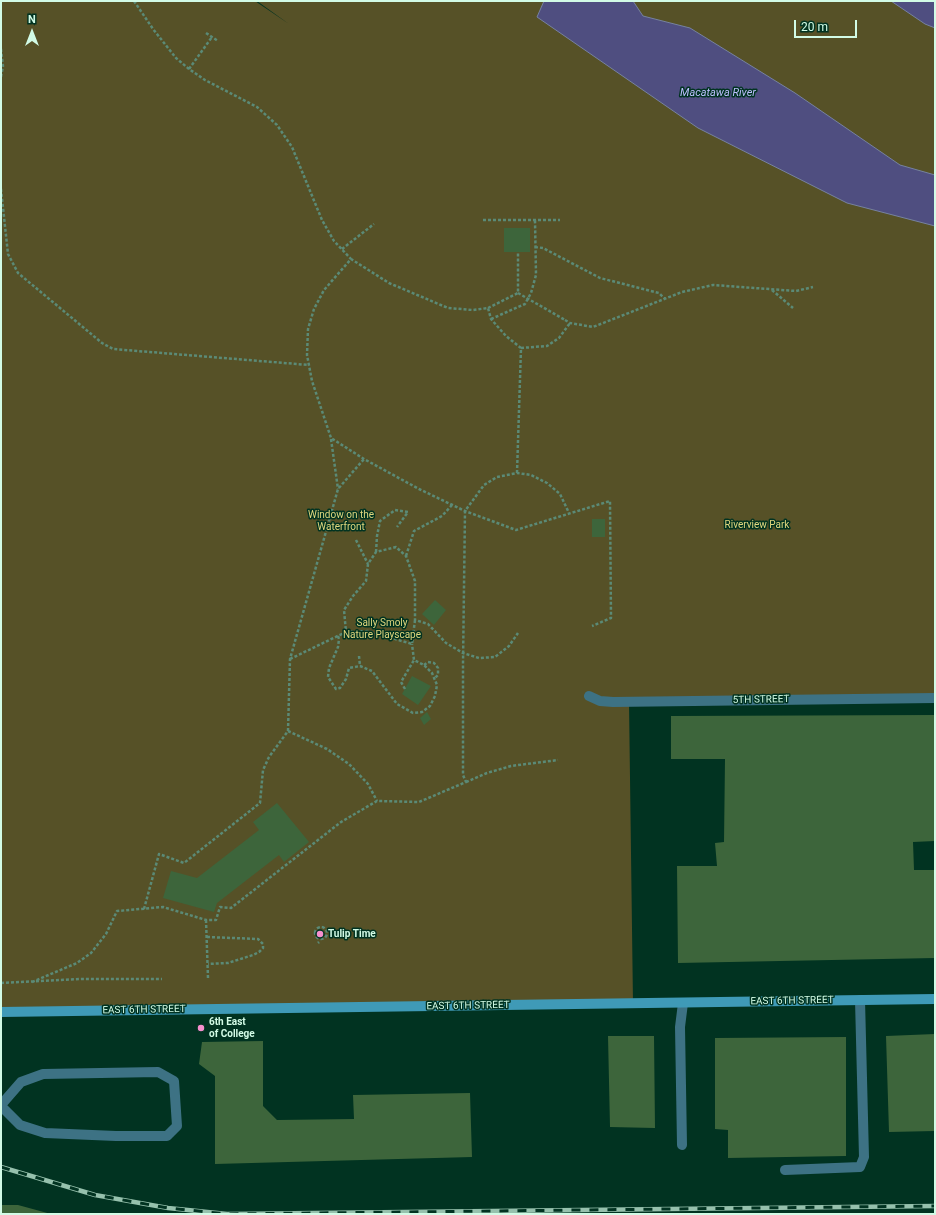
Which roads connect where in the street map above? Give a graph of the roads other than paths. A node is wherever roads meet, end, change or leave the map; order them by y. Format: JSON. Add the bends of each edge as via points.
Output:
{"nodes":[{"id":1,"x":589,"y":696,"type":"dead end"},
{"id":2,"x":935,"y":698,"type":"edge"},
{"id":3,"x":935,"y":999,"type":"edge"},
{"id":4,"x":860,"y":1000,"type":"junction"},
{"id":5,"x":683,"y":1003,"type":"junction"},
{"id":6,"x":1,"y":1012,"type":"edge"},
{"id":7,"x":1,"y":1105,"type":"edge"},
{"id":8,"x":682,"y":1145,"type":"dead end"},
{"id":9,"x":785,"y":1170,"type":"dead end"}],
"edges":[{"from":1,"to":2,"type":"street","name":"5TH STREET","via":[[600,701],[613,702]]},
{"from":3,"to":4,"type":"street","name":"EAST 6TH STREET"},
{"from":4,"to":5,"type":"street","name":"EAST 6TH STREET"},
{"from":4,"to":9,"type":"street","via":[[864,1157],[860,1167]]},
{"from":5,"to":6,"type":"street","name":"EAST 6TH STREET"},
{"from":5,"to":8,"type":"street","via":[[680,1027]]},
{"from":7,"to":7,"type":"street","via":[[21,1082],[43,1074],[158,1072],[174,1081],[177,1126],[167,1136],[45,1133],[20,1125]]}]}
